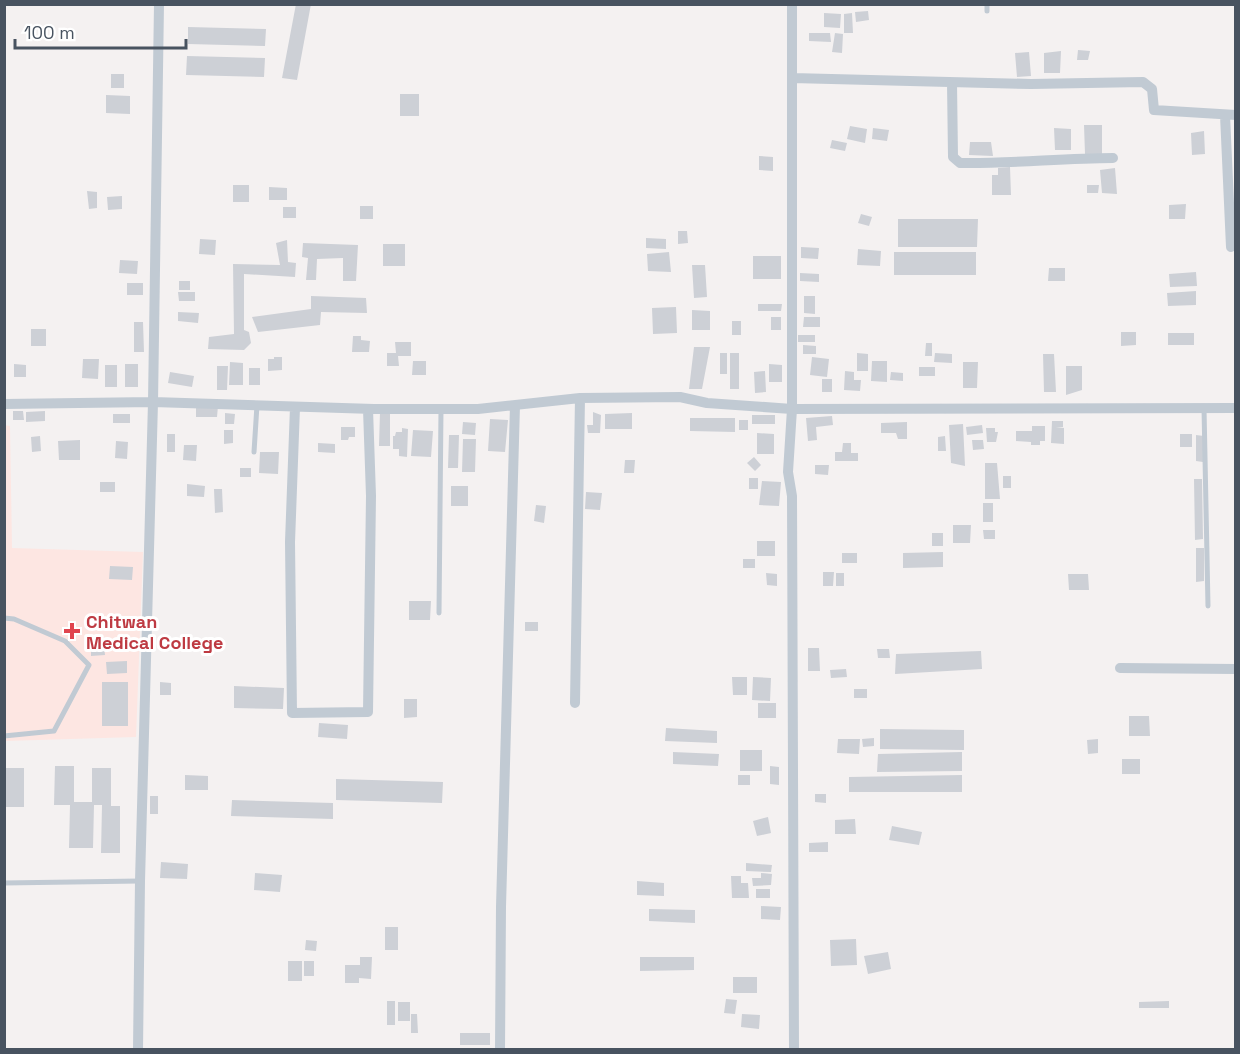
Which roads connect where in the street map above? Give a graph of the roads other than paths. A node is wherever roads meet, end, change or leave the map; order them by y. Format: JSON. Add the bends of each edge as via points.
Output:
{"nodes":[{"id":1,"x":159,"y":4,"type":"edge"},
{"id":2,"x":792,"y":4,"type":"edge"},
{"id":3,"x":792,"y":78,"type":"junction"},
{"id":4,"x":952,"y":83,"type":"junction"},
{"id":5,"x":1231,"y":115,"type":"edge"},
{"id":6,"x":1113,"y":158,"type":"dead end"},
{"id":7,"x":1231,"y":247,"type":"dead end"},
{"id":8,"x":580,"y":398,"type":"junction"},
{"id":9,"x":153,"y":402,"type":"junction"},
{"id":10,"x":4,"y":404,"type":"edge"},
{"id":11,"x":257,"y":405,"type":"junction"},
{"id":12,"x":515,"y":405,"type":"junction"},
{"id":13,"x":295,"y":406,"type":"junction"},
{"id":14,"x":1204,"y":408,"type":"junction"},
{"id":15,"x":1236,"y":408,"type":"edge"},
{"id":16,"x":368,"y":409,"type":"junction"},
{"id":17,"x":441,"y":409,"type":"junction"},
{"id":18,"x":792,"y":409,"type":"junction"},
{"id":19,"x":254,"y":452,"type":"dead end"},
{"id":20,"x":1208,"y":606,"type":"dead end"},
{"id":21,"x":440,"y":613,"type":"dead end"},
{"id":22,"x":4,"y":618,"type":"edge"},
{"id":23,"x":1120,"y":668,"type":"dead end"},
{"id":24,"x":1236,"y":669,"type":"edge"},
{"id":25,"x":575,"y":703,"type":"dead end"},
{"id":26,"x":4,"y":736,"type":"edge"},
{"id":27,"x":140,"y":881,"type":"junction"},
{"id":28,"x":4,"y":883,"type":"edge"},
{"id":29,"x":138,"y":1050,"type":"edge"},
{"id":30,"x":500,"y":1050,"type":"edge"},
{"id":31,"x":794,"y":1050,"type":"edge"}],
"edges":[{"from":1,"to":9,"type":"street"},
{"from":2,"to":3,"type":"street"},
{"from":3,"to":4,"type":"street"},
{"from":3,"to":18,"type":"street"},
{"from":4,"to":5,"type":"street","via":[[1143,82],[1152,89],[1154,110]]},
{"from":4,"to":6,"type":"street","via":[[953,157],[960,163]]},
{"from":5,"to":7,"type":"street"},
{"from":8,"to":12,"type":"street"},
{"from":8,"to":18,"type":"street","via":[[680,397],[706,403]]},
{"from":8,"to":25,"type":"street"},
{"from":9,"to":10,"type":"street"},
{"from":9,"to":11,"type":"street"},
{"from":9,"to":27,"type":"street"},
{"from":11,"to":13,"type":"street"},
{"from":11,"to":19,"type":"lane"},
{"from":12,"to":17,"type":"street"},
{"from":12,"to":30,"type":"street"},
{"from":13,"to":16,"type":"street"},
{"from":13,"to":16,"type":"street","via":[[290,542],[292,713],[368,712]]},
{"from":14,"to":15,"type":"street"},
{"from":14,"to":18,"type":"street"},
{"from":14,"to":20,"type":"lane"},
{"from":16,"to":17,"type":"street"},
{"from":17,"to":21,"type":"lane"},
{"from":18,"to":31,"type":"street","via":[[788,472],[792,496]]},
{"from":22,"to":26,"type":"lane","via":[[65,641],[89,665],[54,730]]},
{"from":23,"to":24,"type":"street"},
{"from":27,"to":28,"type":"lane"},
{"from":27,"to":29,"type":"street"}]}
